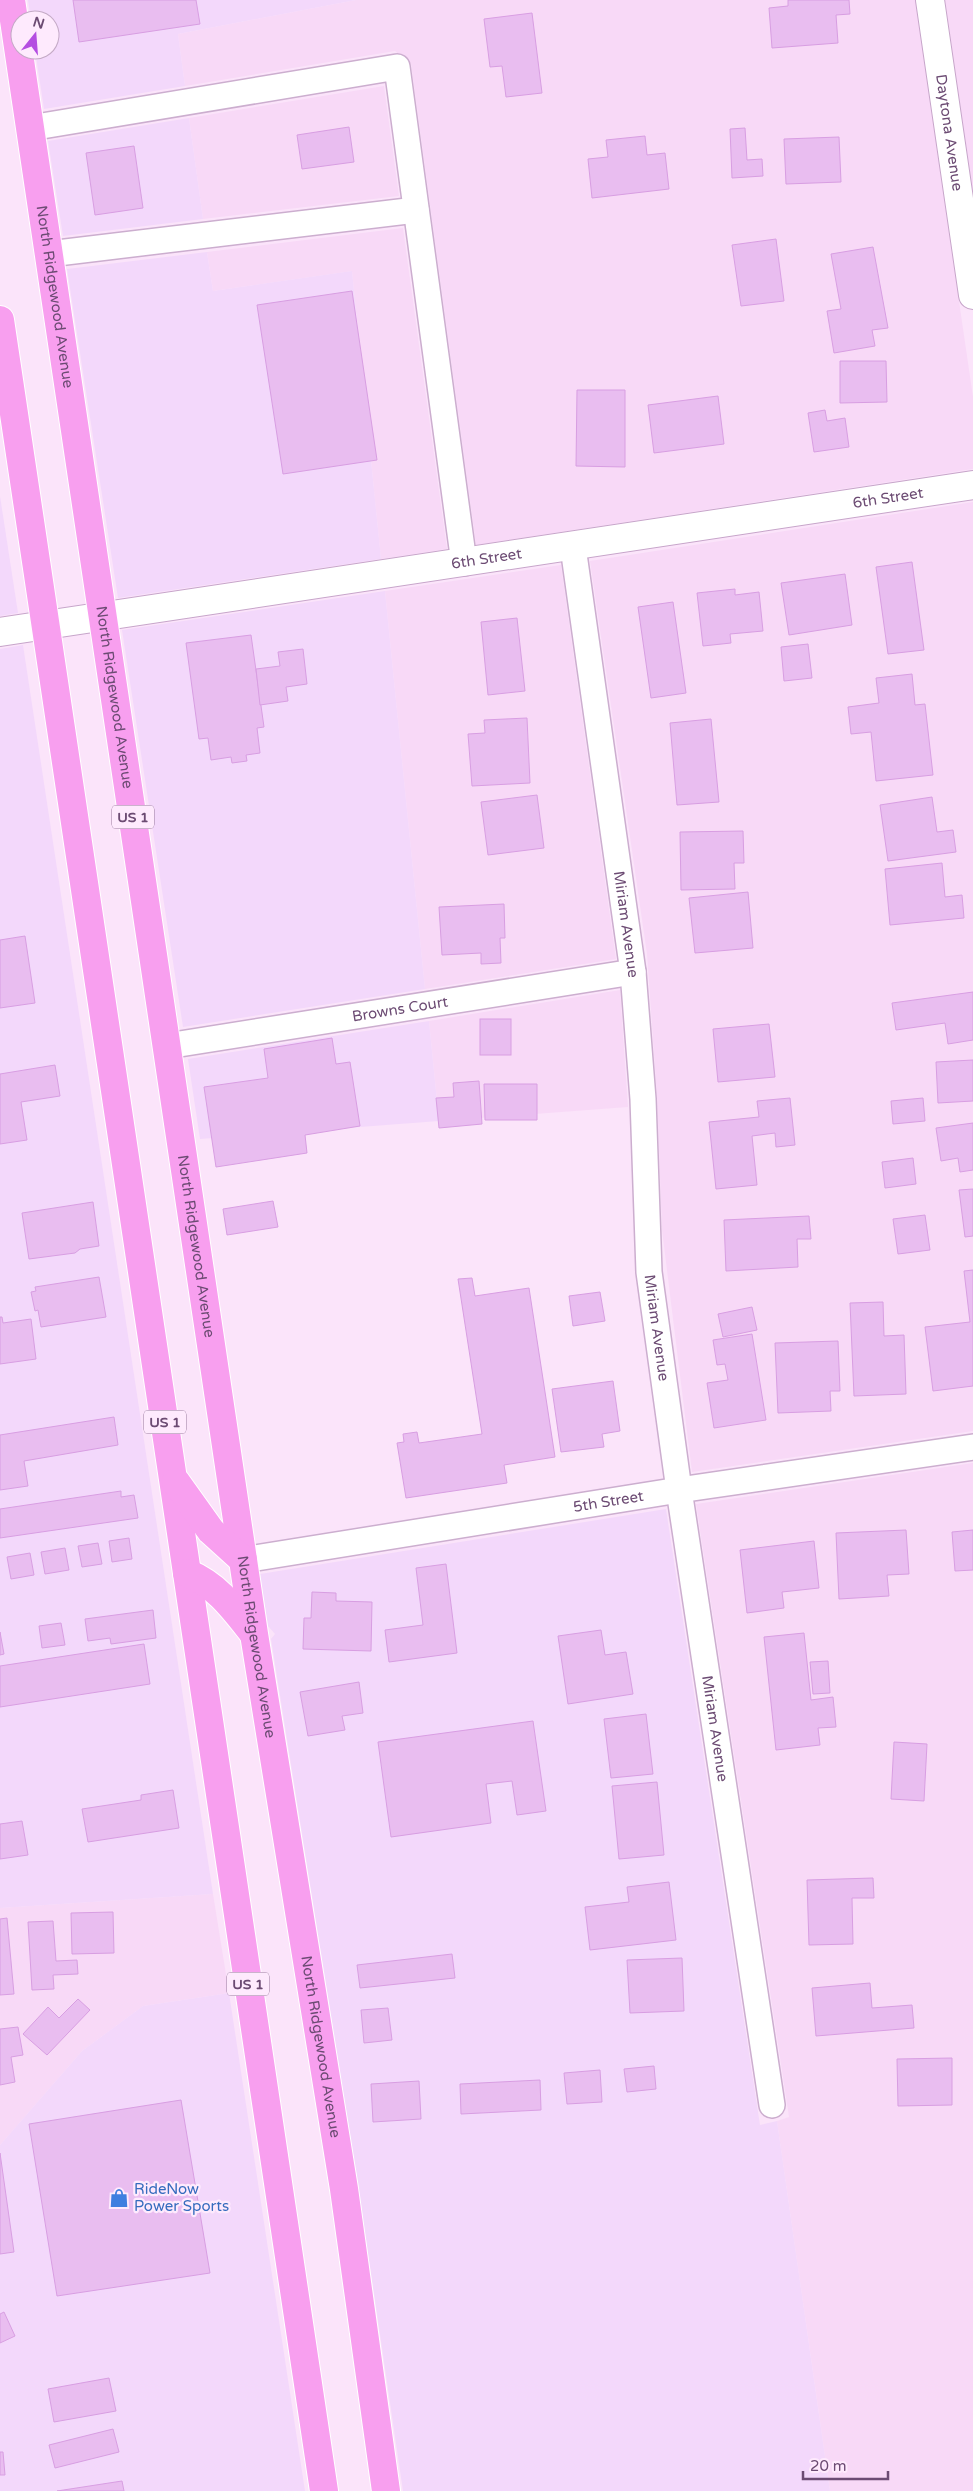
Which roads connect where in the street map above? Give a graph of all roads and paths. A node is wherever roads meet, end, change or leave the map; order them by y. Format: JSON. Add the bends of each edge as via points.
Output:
{"nodes":[{"id":1,"x":11,"y":0,"type":"edge"},
{"id":2,"x":930,"y":0,"type":"edge"},
{"id":3,"x":30,"y":128,"type":"junction"},
{"id":4,"x":416,"y":210,"type":"junction"},
{"id":5,"x":49,"y":254,"type":"junction"},
{"id":6,"x":973,"y":295,"type":"edge"},
{"id":7,"x":0,"y":320,"type":"edge"},
{"id":8,"x":973,"y":485,"type":"edge"},
{"id":9,"x":573,"y":547,"type":"junction"},
{"id":10,"x":464,"y":563,"type":"junction"},
{"id":11,"x":102,"y":617,"type":"junction"},
{"id":12,"x":46,"y":625,"type":"junction"},
{"id":13,"x":0,"y":632,"type":"edge"},
{"id":14,"x":633,"y":972,"type":"junction"},
{"id":15,"x":167,"y":1046,"type":"junction"},
{"id":16,"x":973,"y":1447,"type":"edge"},
{"id":17,"x":173,"y":1477,"type":"junction"},
{"id":18,"x":679,"y":1490,"type":"junction"},
{"id":19,"x":243,"y":1560,"type":"junction"},
{"id":20,"x":187,"y":1573,"type":"junction"},
{"id":21,"x":254,"y":1634,"type":"junction"},
{"id":22,"x":772,"y":2105,"type":"dead end"},
{"id":23,"x":324,"y":2491,"type":"edge"},
{"id":24,"x":386,"y":2491,"type":"edge"}],
"edges":[{"from":1,"to":3,"type":"main road","name":"North Ridgewood Avenue","number":"US 1"},
{"from":2,"to":6,"type":"street","name":"Daytona Avenue"},
{"from":3,"to":4,"type":"street","via":[[397,67]]},
{"from":3,"to":5,"type":"main road","name":"North Ridgewood Avenue","number":"US 1"},
{"from":4,"to":5,"type":"street"},
{"from":4,"to":10,"type":"street"},
{"from":5,"to":11,"type":"main road","name":"North Ridgewood Avenue","number":"US 1"},
{"from":7,"to":12,"type":"main road","number":"US 1"},
{"from":8,"to":9,"type":"street","name":"6th Street"},
{"from":9,"to":10,"type":"street","name":"6th Street"},
{"from":9,"to":14,"type":"street","name":"Miriam Avenue"},
{"from":10,"to":11,"type":"street","name":"6th Street"},
{"from":11,"to":12,"type":"street","name":"6th Street"},
{"from":11,"to":15,"type":"main road","name":"North Ridgewood Avenue","number":"US 1"},
{"from":12,"to":13,"type":"street","name":"6th Street"},
{"from":12,"to":17,"type":"main road","number":"US 1"},
{"from":14,"to":15,"type":"street","name":"Browns Court"},
{"from":14,"to":18,"type":"street","name":"Miriam Avenue","via":[[643,1099],[648,1266]]},
{"from":15,"to":19,"type":"main road","name":"North Ridgewood Avenue","number":"US 1"},
{"from":16,"to":18,"type":"street","name":"5th Street"},
{"from":17,"to":19,"type":"main road","via":[[211,1532]]},
{"from":17,"to":20,"type":"main road","number":"US 1"},
{"from":18,"to":19,"type":"street","name":"5th Street"},
{"from":18,"to":22,"type":"street","name":"Miriam Avenue"},
{"from":19,"to":21,"type":"main road","name":"North Ridgewood Avenue","number":"US 1"},
{"from":20,"to":21,"type":"main road","via":[[203,1579],[224,1596]]},
{"from":20,"to":23,"type":"main road","number":"US 1"},
{"from":21,"to":24,"type":"main road","name":"North Ridgewood Avenue","number":"US 1","via":[[344,2189]]}]}
